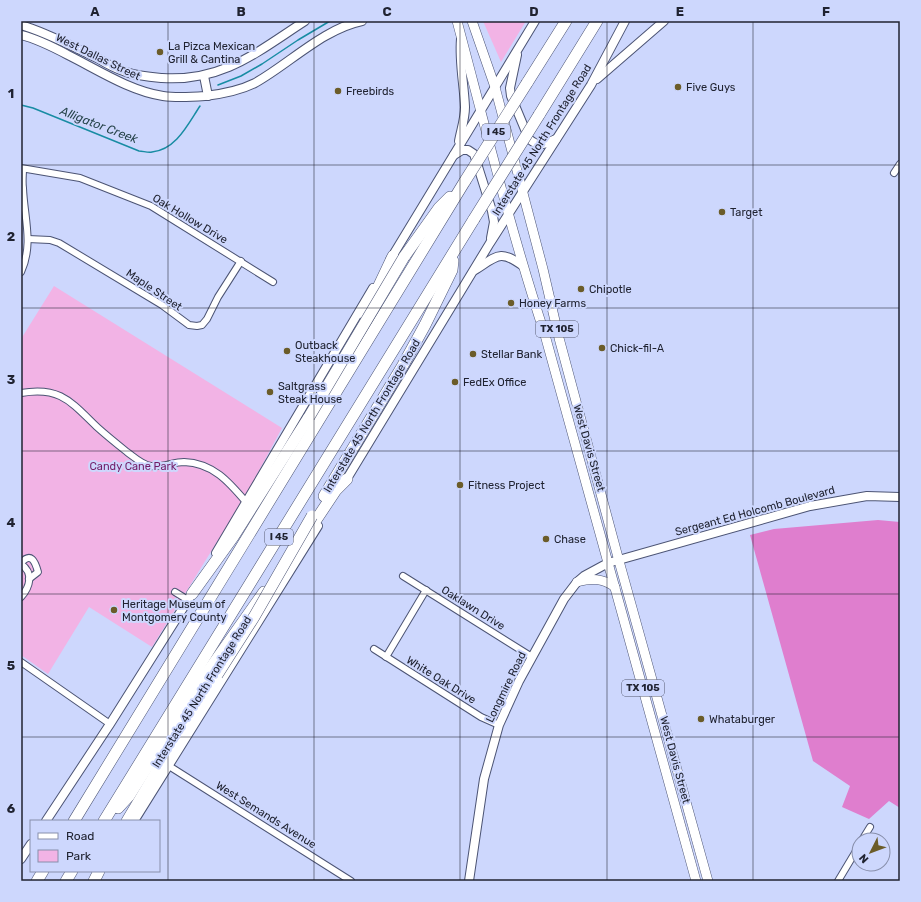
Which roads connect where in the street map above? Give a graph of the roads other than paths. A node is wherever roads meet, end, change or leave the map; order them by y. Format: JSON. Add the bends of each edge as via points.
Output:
{"nodes":[{"id":1,"x":305,"y":21,"type":"edge"},
{"id":2,"x":362,"y":21,"type":"edge"},
{"id":3,"x":457,"y":21,"type":"edge"},
{"id":4,"x":472,"y":21,"type":"edge"},
{"id":5,"x":535,"y":21,"type":"edge"},
{"id":6,"x":566,"y":21,"type":"edge"},
{"id":7,"x":598,"y":21,"type":"edge"},
{"id":8,"x":625,"y":21,"type":"edge"},
{"id":9,"x":664,"y":21,"type":"edge"},
{"id":10,"x":21,"y":25,"type":"edge"},
{"id":11,"x":21,"y":34,"type":"edge"},
{"id":12,"x":461,"y":34,"type":"junction"},
{"id":13,"x":64,"y":42,"type":"junction"},
{"id":14,"x":518,"y":48,"type":"junction"},
{"id":15,"x":60,"y":51,"type":"junction"},
{"id":16,"x":136,"y":74,"type":"junction"},
{"id":17,"x":204,"y":76,"type":"junction"},
{"id":18,"x":591,"y":85,"type":"junction"},
{"id":19,"x":133,"y":87,"type":"junction"},
{"id":20,"x":495,"y":87,"type":"junction"},
{"id":21,"x":208,"y":96,"type":"junction"},
{"id":22,"x":480,"y":110,"type":"junction"},
{"id":23,"x":556,"y":138,"type":"junction"},
{"id":24,"x":457,"y":149,"type":"junction"},
{"id":25,"x":452,"y":156,"type":"junction"},
{"id":26,"x":900,"y":164,"type":"edge"},
{"id":27,"x":22,"y":168,"type":"edge"},
{"id":28,"x":894,"y":173,"type":"dead end"},
{"id":29,"x":465,"y":180,"type":"junction"},
{"id":30,"x":523,"y":192,"type":"junction"},
{"id":31,"x":508,"y":214,"type":"junction"},
{"id":32,"x":28,"y":240,"type":"junction"},
{"id":33,"x":490,"y":243,"type":"junction"},
{"id":34,"x":454,"y":253,"type":"junction"},
{"id":35,"x":398,"y":257,"type":"junction"},
{"id":36,"x":241,"y":261,"type":"junction"},
{"id":37,"x":523,"y":266,"type":"junction"},
{"id":38,"x":21,"y":272,"type":"edge"},
{"id":39,"x":473,"y":272,"type":"junction"},
{"id":40,"x":273,"y":282,"type":"dead end"},
{"id":41,"x":21,"y":393,"type":"edge"},
{"id":42,"x":347,"y":479,"type":"junction"},
{"id":43,"x":900,"y":497,"type":"edge"},
{"id":44,"x":272,"y":498,"type":"junction"},
{"id":45,"x":246,"y":502,"type":"junction"},
{"id":46,"x":619,"y":561,"type":"junction"},
{"id":47,"x":21,"y":563,"type":"edge"},
{"id":48,"x":608,"y":563,"type":"junction"},
{"id":49,"x":403,"y":576,"type":"dead end"},
{"id":50,"x":29,"y":579,"type":"junction"},
{"id":51,"x":577,"y":582,"type":"junction"},
{"id":52,"x":615,"y":587,"type":"junction"},
{"id":53,"x":426,"y":590,"type":"junction"},
{"id":54,"x":176,"y":592,"type":"dead end"},
{"id":55,"x":21,"y":597,"type":"edge"},
{"id":56,"x":190,"y":597,"type":"junction"},
{"id":57,"x":374,"y":649,"type":"dead end"},
{"id":58,"x":386,"y":656,"type":"junction"},
{"id":59,"x":532,"y":657,"type":"junction"},
{"id":60,"x":22,"y":663,"type":"edge"},
{"id":61,"x":110,"y":724,"type":"junction"},
{"id":62,"x":499,"y":725,"type":"junction"},
{"id":63,"x":169,"y":766,"type":"junction"},
{"id":64,"x":666,"y":773,"type":"junction"},
{"id":65,"x":47,"y":820,"type":"edge"},
{"id":66,"x":75,"y":820,"type":"edge"},
{"id":67,"x":105,"y":820,"type":"edge"},
{"id":68,"x":109,"y":820,"type":"edge"},
{"id":69,"x":128,"y":820,"type":"edge"},
{"id":70,"x":135,"y":820,"type":"edge"},
{"id":71,"x":870,"y":827,"type":"dead end"},
{"id":72,"x":694,"y":832,"type":"junction"},
{"id":73,"x":867,"y":832,"type":"edge"},
{"id":74,"x":30,"y":846,"type":"edge"},
{"id":75,"x":21,"y":859,"type":"edge"},
{"id":76,"x":851,"y":859,"type":"edge"},
{"id":77,"x":42,"y":872,"type":"edge"},
{"id":78,"x":71,"y":872,"type":"edge"},
{"id":79,"x":100,"y":872,"type":"edge"},
{"id":80,"x":37,"y":881,"type":"edge"},
{"id":81,"x":66,"y":881,"type":"edge"},
{"id":82,"x":95,"y":881,"type":"edge"},
{"id":83,"x":351,"y":881,"type":"edge"},
{"id":84,"x":469,"y":881,"type":"edge"},
{"id":85,"x":696,"y":881,"type":"edge"},
{"id":86,"x":708,"y":881,"type":"edge"},
{"id":87,"x":838,"y":881,"type":"edge"}],
"edges":[{"from":1,"to":17,"type":"main road","name":"West Dallas Street","via":[[243,61]]},
{"from":2,"to":21,"type":"main road","name":"West Dallas Street","via":[[338,29],[254,83],[234,91]]},
{"from":3,"to":12,"type":"main road","name":"West Davis Street","number":"TX 105"},
{"from":4,"to":20,"type":"main road","name":"West Davis Street","number":"TX 105"},
{"from":5,"to":14,"type":"main road"},
{"from":6,"to":29,"type":"highway","number":"I 45","bridge":true},
{"from":7,"to":34,"type":"highway","number":"I 45","bridge":true},
{"from":8,"to":18,"type":"main road","name":"Interstate 45 North Frontage Road"},
{"from":9,"to":18,"type":"main road"},
{"from":10,"to":13,"type":"main road","name":"West Dallas Street"},
{"from":11,"to":15,"type":"main road","name":"West Dallas Street"},
{"from":12,"to":22,"type":"main road","name":"West Davis Street","number":"TX 105"},
{"from":12,"to":24,"type":"main road","via":[[460,63],[465,108]]},
{"from":13,"to":15,"type":"main road"},
{"from":13,"to":16,"type":"main road","name":"West Dallas Street","via":[[126,72]]},
{"from":14,"to":20,"type":"main road"},
{"from":14,"to":23,"type":"main road","via":[[510,88],[529,139],[534,144],[542,145]]},
{"from":15,"to":19,"type":"main road","name":"West Dallas Street"},
{"from":16,"to":17,"type":"main road","name":"West Dallas Street","via":[[172,78]]},
{"from":16,"to":19,"type":"main road"},
{"from":17,"to":21,"type":"main road"},
{"from":18,"to":23,"type":"main road","name":"Interstate 45 North Frontage Road"},
{"from":19,"to":21,"type":"main road","name":"West Dallas Street","via":[[161,96]]},
{"from":20,"to":22,"type":"main road"},
{"from":20,"to":30,"type":"main road","name":"West Davis Street","number":"TX 105"},
{"from":22,"to":24,"type":"main road"},
{"from":22,"to":31,"type":"main road","name":"West Davis Street","number":"TX 105"},
{"from":23,"to":30,"type":"main road","name":"Interstate 45 North Frontage Road"},
{"from":24,"to":25,"type":"main road"},
{"from":25,"to":33,"type":"main road","via":[[462,150],[474,154],[494,222]]},
{"from":25,"to":35,"type":"main road"},
{"from":26,"to":28,"type":"street"},
{"from":27,"to":32,"type":"street"},
{"from":27,"to":36,"type":"street","name":"Oak Hollow Drive","via":[[80,178],[152,206]]},
{"from":29,"to":35,"type":"highway"},
{"from":29,"to":44,"type":"highway","number":"I 45"},
{"from":30,"to":31,"type":"main road","name":"Interstate 45 North Frontage Road"},
{"from":30,"to":46,"type":"main road","name":"West Davis Street","number":"TX 105"},
{"from":31,"to":33,"type":"main road","name":"Interstate 45 North Frontage Road"},
{"from":31,"to":37,"type":"main road","name":"West Davis Street","number":"TX 105"},
{"from":32,"to":36,"type":"street","name":"Maple Street","via":[[50,240],[59,243],[162,305],[190,326],[202,325],[207,319]]},
{"from":32,"to":38,"type":"street"},
{"from":33,"to":39,"type":"main road","name":"Interstate 45 North Frontage Road"},
{"from":34,"to":67,"type":"highway","number":"I 45"},
{"from":34,"to":69,"type":"highway","bridge":true,"via":[[452,270],[403,366],[254,617]]},
{"from":35,"to":44,"type":"highway"},
{"from":35,"to":45,"type":"main road"},
{"from":35,"to":56,"type":"highway","bridge":true,"via":[[309,417],[233,538]]},
{"from":36,"to":40,"type":"street","name":"Oak Hollow Drive"},
{"from":37,"to":39,"type":"main road","via":[[504,255],[494,258]]},
{"from":37,"to":48,"type":"main road","name":"West Davis Street","number":"TX 105","via":[[547,342]]},
{"from":39,"to":42,"type":"main road","name":"Interstate 45 North Frontage Road"},
{"from":41,"to":45,"type":"street","via":[[48,392],[70,400],[106,436],[141,462],[151,466],[184,462],[204,466],[223,476]]},
{"from":42,"to":63,"type":"main road","name":"Interstate 45 North Frontage Road"},
{"from":42,"to":68,"type":"highway","via":[[336,490],[316,522],[251,609],[204,677],[129,796]]},
{"from":43,"to":46,"type":"main road","name":"Sergeant Ed Holcomb Boulevard","via":[[867,496],[810,506]]},
{"from":44,"to":66,"type":"highway","number":"I 45"},
{"from":45,"to":56,"type":"main road"},
{"from":46,"to":48,"type":"main road","name":"Longmire Road"},
{"from":46,"to":72,"type":"main road","name":"West Davis Street","number":"TX 105"},
{"from":47,"to":50,"type":"street","via":[[29,574]]},
{"from":47,"to":50,"type":"street","via":[[28,557],[37,567],[38,572]]},
{"from":48,"to":51,"type":"main road","name":"Longmire Road"},
{"from":48,"to":52,"type":"main road","name":"West Davis Street","number":"TX 105"},
{"from":49,"to":53,"type":"street","name":"Oaklawn Drive"},
{"from":50,"to":55,"type":"street","via":[[28,587]]},
{"from":51,"to":52,"type":"main road","via":[[596,579]]},
{"from":51,"to":59,"type":"main road","name":"Longmire Road","via":[[564,599]]},
{"from":52,"to":64,"type":"main road","name":"West Davis Street","number":"TX 105"},
{"from":53,"to":58,"type":"street"},
{"from":53,"to":59,"type":"street","name":"Oaklawn Drive"},
{"from":54,"to":56,"type":"street"},
{"from":56,"to":61,"type":"main road"},
{"from":57,"to":58,"type":"street","name":"White Oak Drive"},
{"from":58,"to":62,"type":"street","name":"White Oak Drive","via":[[481,717]]},
{"from":59,"to":62,"type":"main road","name":"Longmire Road"},
{"from":60,"to":61,"type":"street"},
{"from":61,"to":65,"type":"main road"},
{"from":62,"to":84,"type":"main road","name":"Longmire Road","via":[[484,779]]},
{"from":63,"to":70,"type":"main road","name":"Interstate 45 North Frontage Road"},
{"from":63,"to":83,"type":"street","name":"West Semands Avenue"},
{"from":64,"to":72,"type":"main road","via":[[674,786],[686,827]]},
{"from":64,"to":85,"type":"main road","name":"West Davis Street","number":"TX 105"},
{"from":71,"to":73,"type":"street"},
{"from":72,"to":86,"type":"main road","name":"West Davis Street","number":"TX 105"},
{"from":74,"to":75,"type":"main road"},
{"from":76,"to":87,"type":"street"},
{"from":77,"to":80,"type":"highway"},
{"from":78,"to":81,"type":"highway"},
{"from":79,"to":82,"type":"highway"}]}
